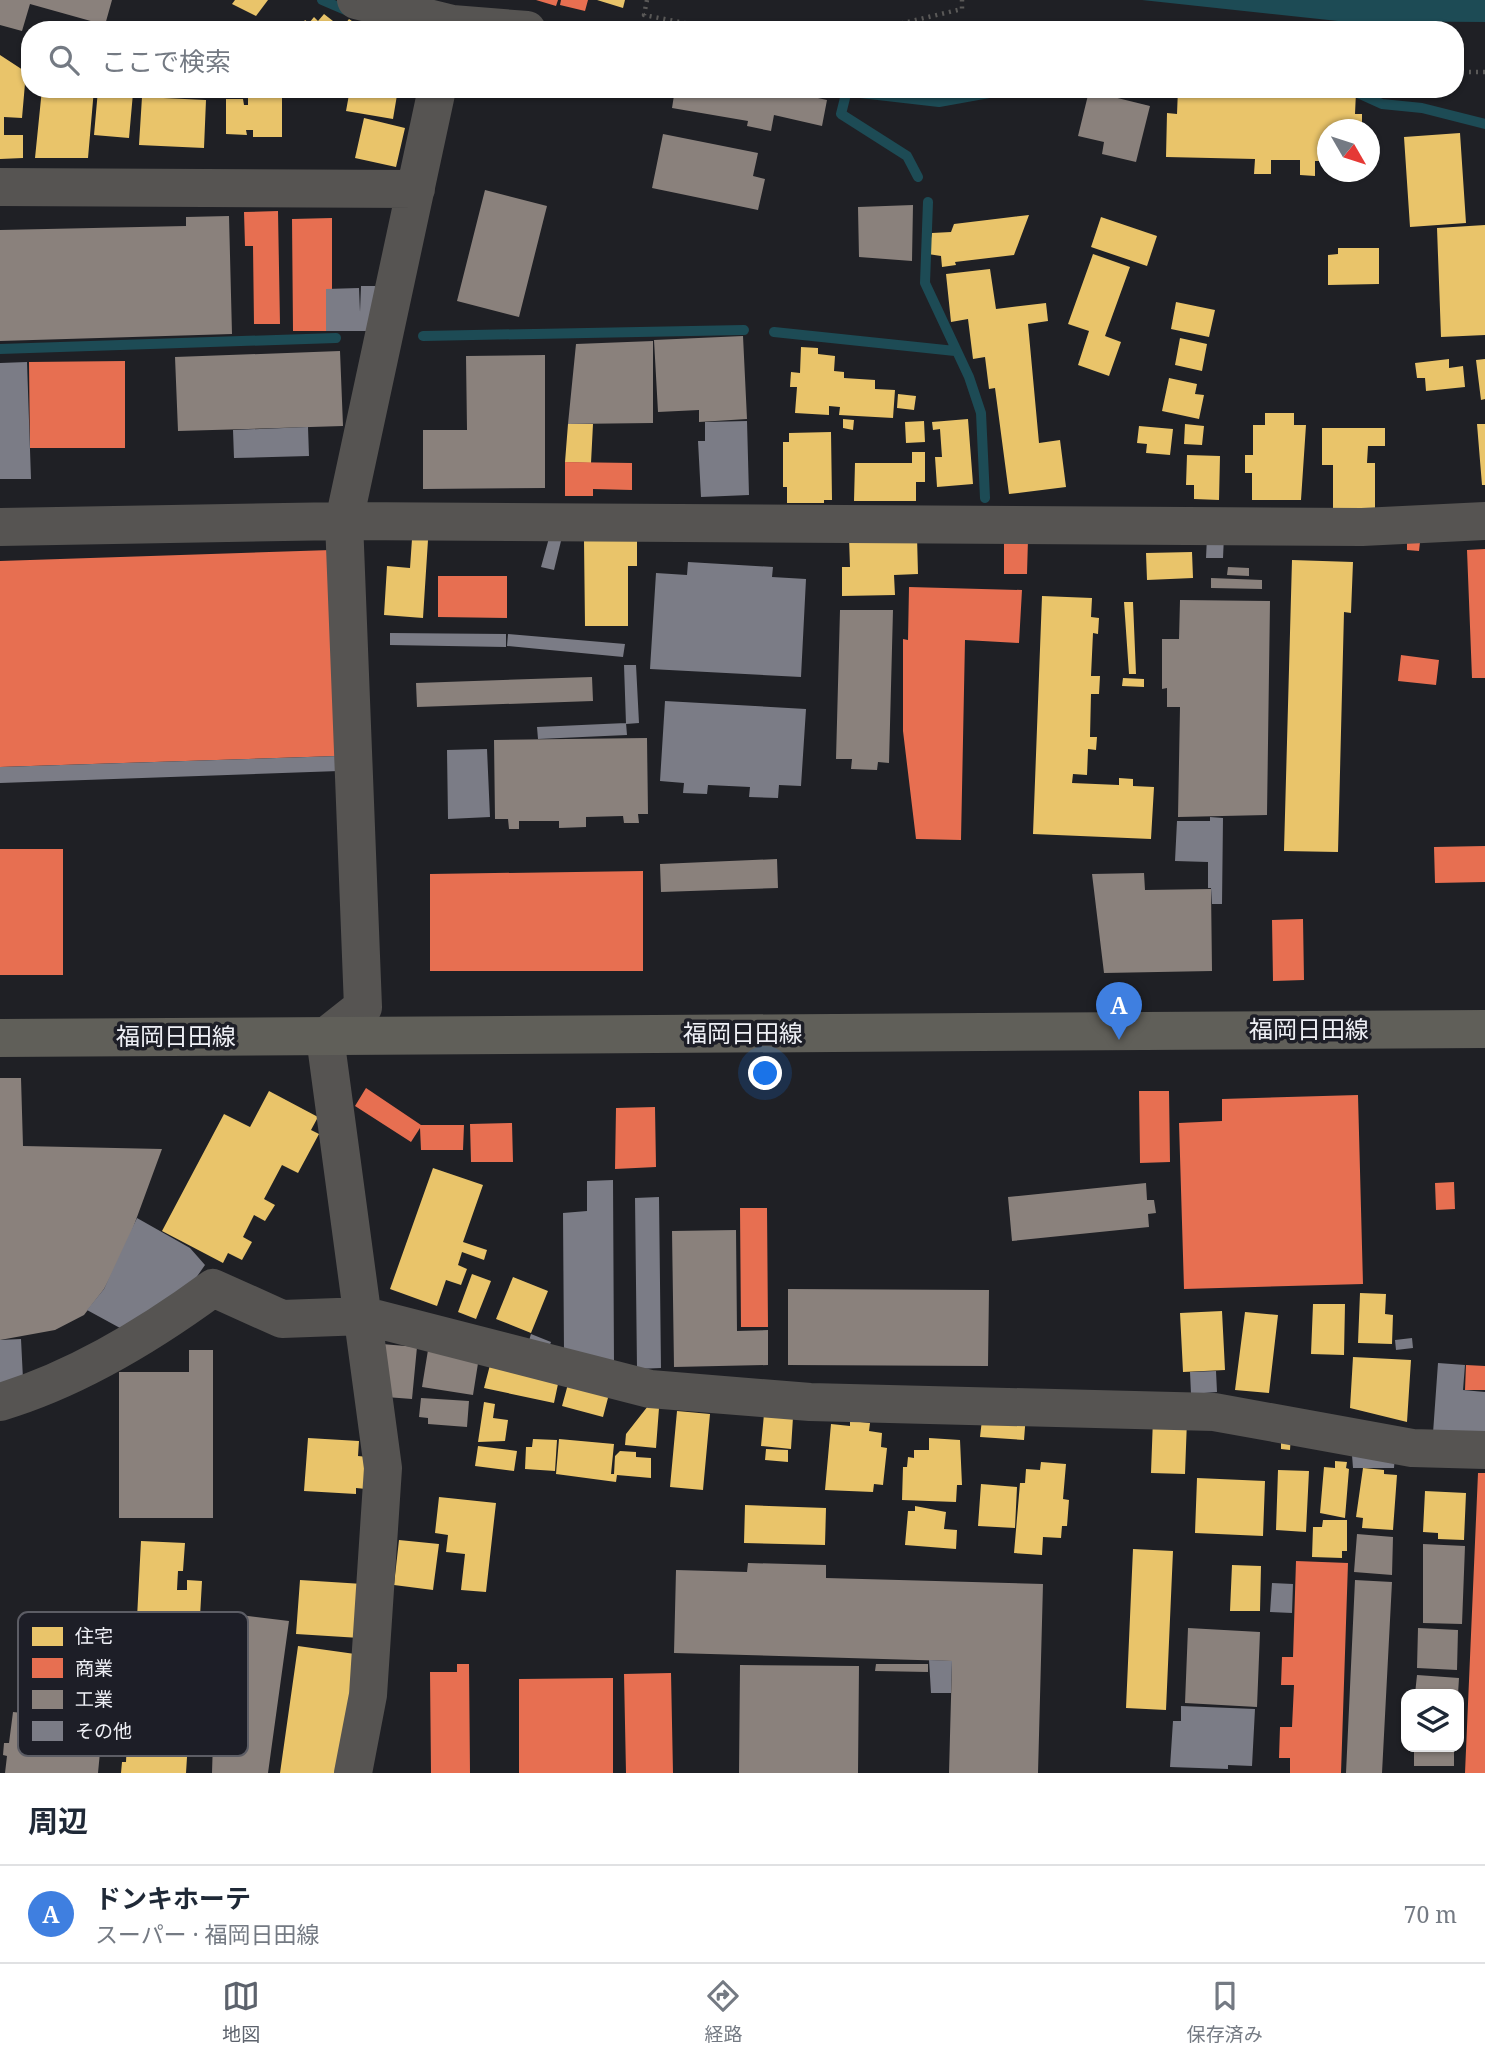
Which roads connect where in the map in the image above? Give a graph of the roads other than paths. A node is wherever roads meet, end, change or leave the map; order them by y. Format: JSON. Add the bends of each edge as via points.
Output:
{"nodes":[{"id":1,"x":356,"y":0,"type":"edge"},
{"id":2,"x":430,"y":21,"type":"edge"},
{"id":3,"x":435,"y":98,"type":"edge"},
{"id":4,"x":0,"y":187,"type":"edge"},
{"id":5,"x":416,"y":189,"type":"junction"},
{"id":6,"x":1485,"y":521,"type":"edge"},
{"id":7,"x":344,"y":522,"type":"junction"},
{"id":8,"x":0,"y":527,"type":"edge"},
{"id":9,"x":1485,"y":1029,"type":"edge"},
{"id":10,"x":325,"y":1037,"type":"junction"},
{"id":11,"x":0,"y":1038,"type":"edge"},
{"id":12,"x":365,"y":1316,"type":"junction"},
{"id":13,"x":0,"y":1402,"type":"edge"},
{"id":14,"x":1485,"y":1450,"type":"edge"},
{"id":15,"x":353,"y":1773,"type":"edge"}],
"edges":[{"from":1,"to":2,"type":"street"},
{"from":3,"to":5,"type":"street"},
{"from":4,"to":5,"type":"street"},
{"from":5,"to":7,"type":"street"},
{"from":6,"to":7,"type":"street","via":[[1362,527]]},
{"from":7,"to":8,"type":"street"},
{"from":7,"to":10,"type":"street","via":[[363,1007]]},
{"from":9,"to":10,"type":"main road","name":"福岡日田線"},
{"from":10,"to":11,"type":"main road","name":"福岡日田線"},
{"from":10,"to":12,"type":"street"},
{"from":12,"to":13,"type":"street","via":[[282,1319],[213,1288],[153,1330],[65,1377]]},
{"from":12,"to":14,"type":"street","via":[[650,1389],[810,1402],[1214,1412],[1412,1448]]},
{"from":12,"to":15,"type":"street","via":[[383,1468],[368,1695]]}]}
